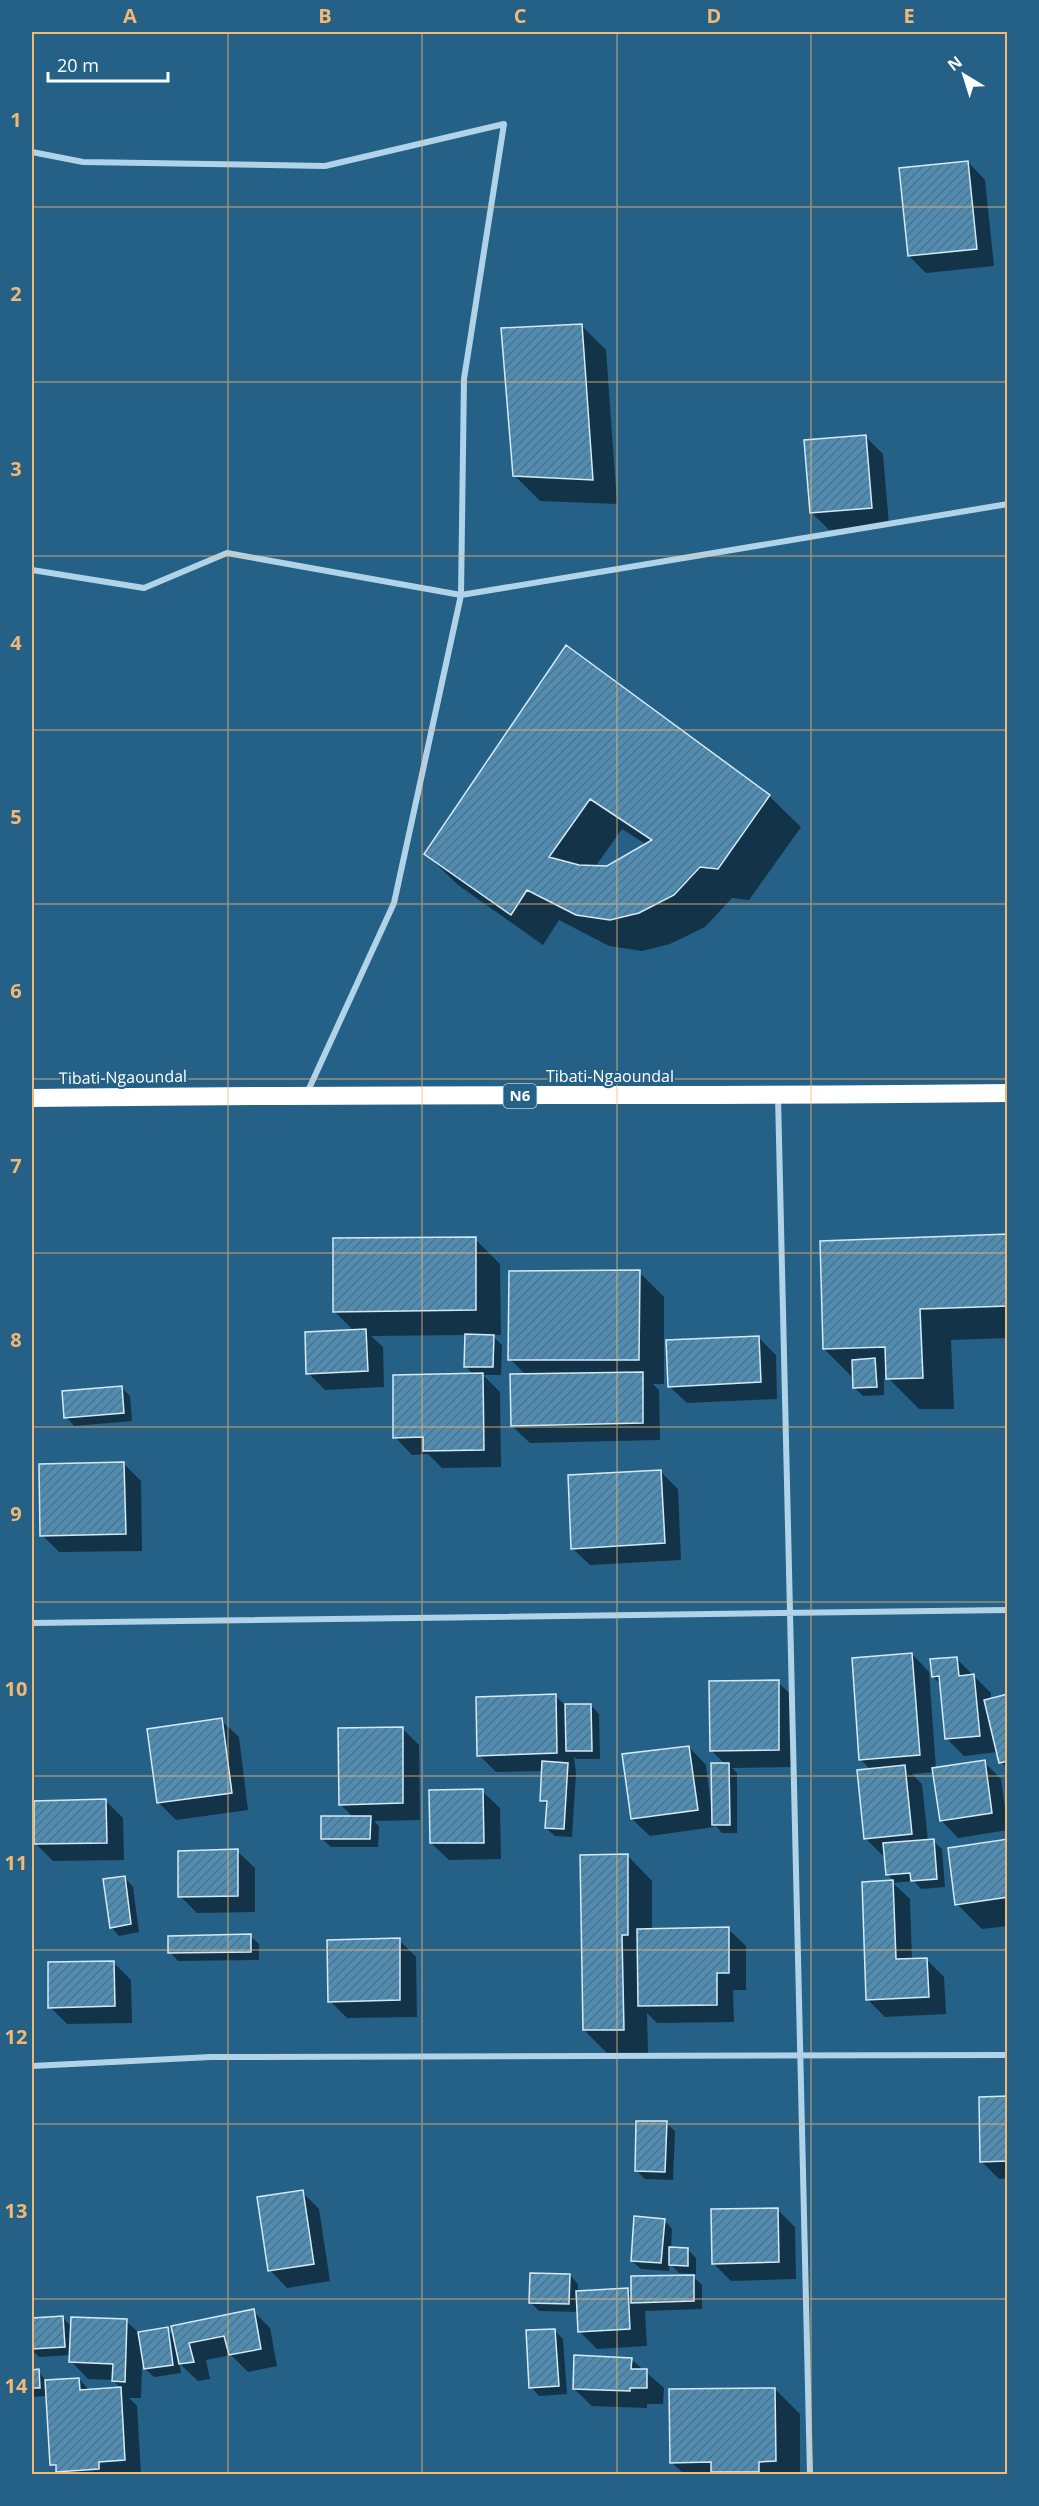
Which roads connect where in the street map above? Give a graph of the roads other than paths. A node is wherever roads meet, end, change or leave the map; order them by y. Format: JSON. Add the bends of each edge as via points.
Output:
{"nodes":[{"id":1,"x":32,"y":152,"type":"edge"},
{"id":2,"x":1008,"y":504,"type":"edge"},
{"id":3,"x":32,"y":570,"type":"edge"},
{"id":4,"x":460,"y":596,"type":"junction"},
{"id":5,"x":1008,"y":1093,"type":"edge"},
{"id":6,"x":305,"y":1096,"type":"junction"},
{"id":7,"x":778,"y":1096,"type":"junction"},
{"id":8,"x":32,"y":1098,"type":"edge"},
{"id":9,"x":1008,"y":1610,"type":"edge"},
{"id":10,"x":790,"y":1613,"type":"junction"},
{"id":11,"x":32,"y":1623,"type":"edge"},
{"id":12,"x":801,"y":2055,"type":"junction"},
{"id":13,"x":1008,"y":2055,"type":"edge"},
{"id":14,"x":32,"y":2066,"type":"edge"},
{"id":15,"x":810,"y":2475,"type":"edge"}],
"edges":[{"from":1,"to":4,"type":"street","via":[[83,162],[325,166],[504,124],[464,379]]},
{"from":2,"to":4,"type":"street"},
{"from":3,"to":4,"type":"street","via":[[144,588],[227,553]]},
{"from":4,"to":6,"type":"street","via":[[394,903]]},
{"from":5,"to":7,"type":"highway","name":"Tibati-Ngaoundal","number":"N6"},
{"from":6,"to":7,"type":"highway","name":"Tibati-Ngaoundal","number":"N6"},
{"from":6,"to":8,"type":"highway","name":"Tibati-Ngaoundal","number":"N6"},
{"from":7,"to":10,"type":"street"},
{"from":9,"to":10,"type":"street"},
{"from":10,"to":11,"type":"street"},
{"from":10,"to":12,"type":"street"},
{"from":12,"to":13,"type":"street"},
{"from":12,"to":14,"type":"street","via":[[211,2057]]},
{"from":12,"to":15,"type":"street"}]}
